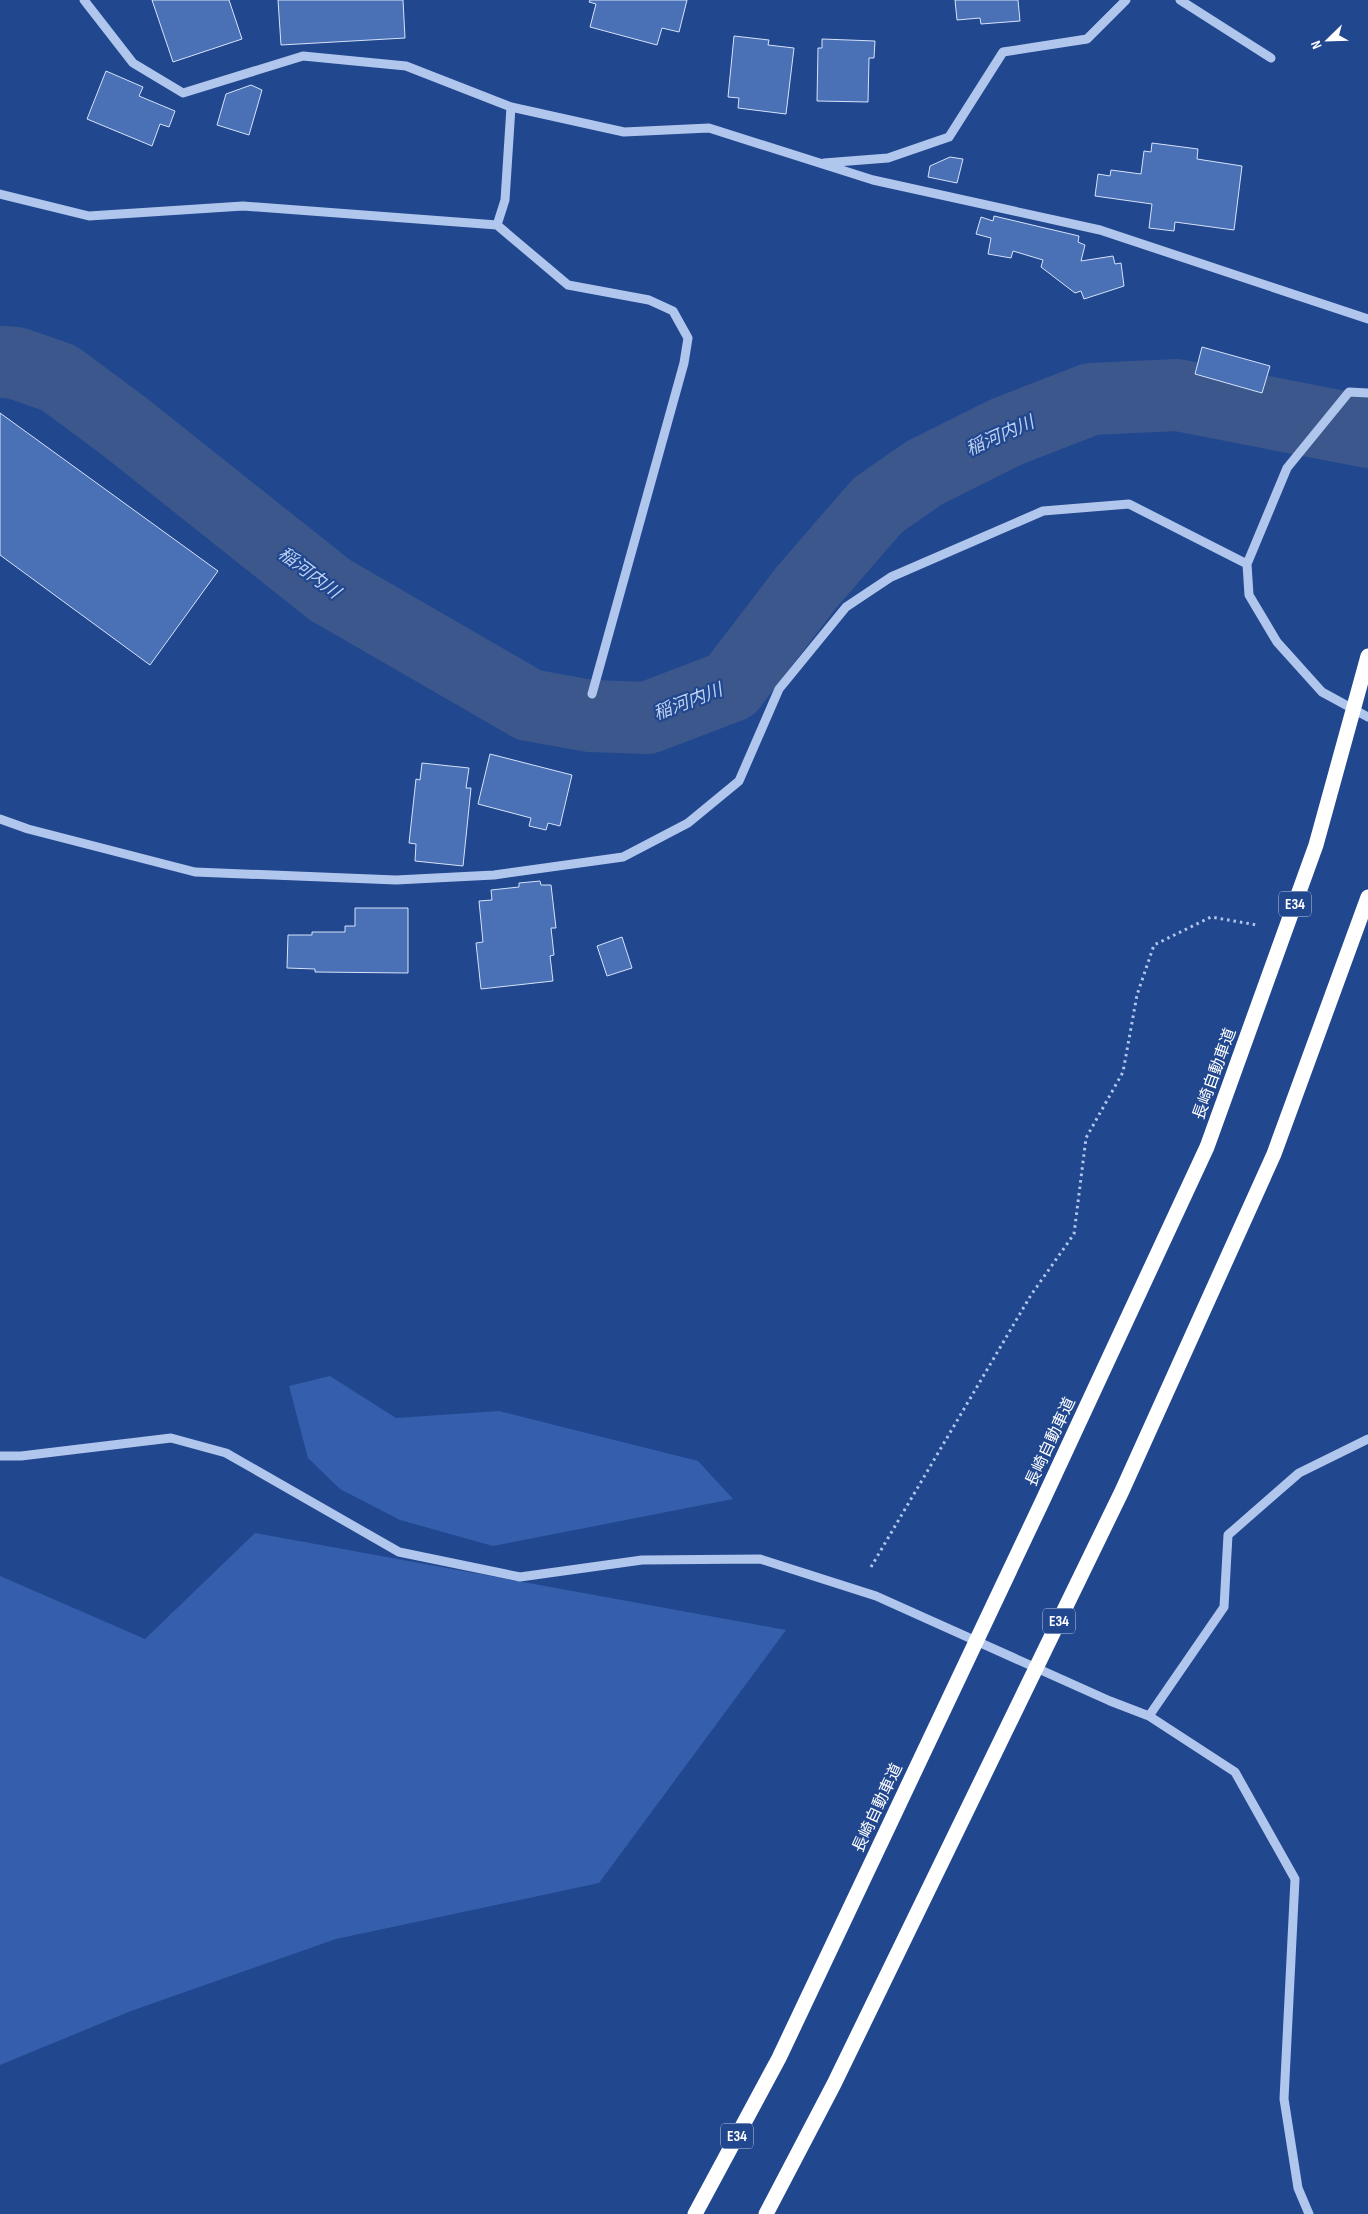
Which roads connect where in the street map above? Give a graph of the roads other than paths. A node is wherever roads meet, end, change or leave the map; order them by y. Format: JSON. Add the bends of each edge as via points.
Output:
{"nodes":[{"id":1,"x":84,"y":0,"type":"edge"},
{"id":2,"x":1126,"y":0,"type":"edge"},
{"id":3,"x":1180,"y":0,"type":"edge"},
{"id":4,"x":1271,"y":58,"type":"dead end"},
{"id":5,"x":511,"y":107,"type":"junction"},
{"id":6,"x":819,"y":164,"type":"junction"},
{"id":7,"x":0,"y":194,"type":"edge"},
{"id":8,"x":497,"y":225,"type":"junction"},
{"id":9,"x":1368,"y":319,"type":"edge"},
{"id":10,"x":1368,"y":393,"type":"edge"},
{"id":11,"x":1247,"y":564,"type":"junction"},
{"id":12,"x":1368,"y":656,"type":"edge"},
{"id":13,"x":592,"y":694,"type":"dead end"},
{"id":14,"x":1368,"y":717,"type":"edge"},
{"id":15,"x":0,"y":819,"type":"edge"},
{"id":16,"x":1368,"y":897,"type":"edge"},
{"id":17,"x":1368,"y":1439,"type":"edge"},
{"id":18,"x":0,"y":1456,"type":"edge"},
{"id":19,"x":1149,"y":1716,"type":"junction"},
{"id":20,"x":695,"y":2214,"type":"edge"},
{"id":21,"x":766,"y":2214,"type":"edge"},
{"id":22,"x":1309,"y":2214,"type":"edge"}],
"edges":[{"from":1,"to":5,"type":"street","via":[[133,63],[183,93],[303,56],[406,66]]},
{"from":2,"to":6,"type":"street","via":[[1087,39],[1003,52],[949,137],[888,158]]},
{"from":3,"to":4,"type":"street"},
{"from":5,"to":6,"type":"street","via":[[624,132],[709,128]]},
{"from":5,"to":8,"type":"street","via":[[505,200]]},
{"from":6,"to":9,"type":"street","via":[[873,180],[1100,230]]},
{"from":7,"to":8,"type":"street","via":[[89,216],[243,206]]},
{"from":8,"to":13,"type":"street","via":[[568,285],[649,300],[673,311],[688,338],[684,363]]},
{"from":10,"to":11,"type":"street","via":[[1349,392],[1287,468]]},
{"from":11,"to":14,"type":"street","via":[[1248,595],[1277,642],[1322,692]]},
{"from":11,"to":15,"type":"street","via":[[1129,504],[1043,511],[891,577],[846,607],[779,689],[739,780],[688,823],[623,857],[494,875],[396,880],[195,872]]},
{"from":12,"to":20,"type":"highway","name":"長崎自動車道","number":"E34","via":[[1316,845],[1207,1147],[779,2058]]},
{"from":16,"to":21,"type":"highway","number":"E34","via":[[1274,1154],[1122,1491],[834,2084]]},
{"from":17,"to":19,"type":"street","via":[[1299,1472],[1228,1535],[1224,1607]]},
{"from":18,"to":19,"type":"street","via":[[171,1438],[226,1453],[399,1552],[520,1577],[642,1560],[760,1559],[876,1596]]},
{"from":19,"to":22,"type":"street","via":[[1235,1772],[1294,1879],[1284,2099],[1298,2188]]}]}
